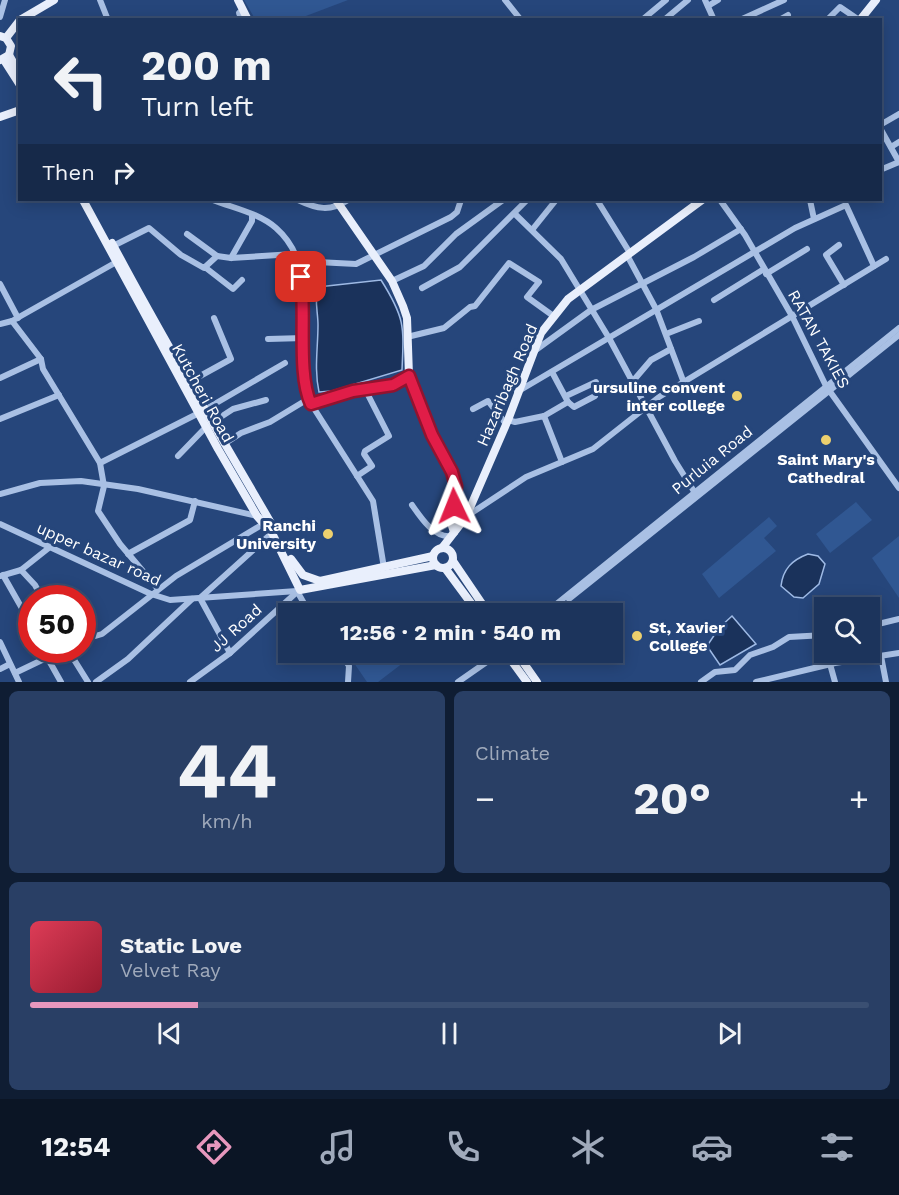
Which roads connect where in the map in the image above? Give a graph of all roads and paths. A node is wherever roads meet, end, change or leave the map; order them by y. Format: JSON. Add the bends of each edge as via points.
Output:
{"nodes":[{"id":1,"x":5,"y":0,"type":"edge"},
{"id":2,"x":54,"y":0,"type":"edge"},
{"id":3,"x":100,"y":0,"type":"edge"},
{"id":4,"x":238,"y":0,"type":"edge"},
{"id":5,"x":666,"y":0,"type":"edge"},
{"id":6,"x":688,"y":0,"type":"edge"},
{"id":7,"x":718,"y":0,"type":"edge"},
{"id":8,"x":784,"y":0,"type":"edge"},
{"id":9,"x":876,"y":0,"type":"edge"},
{"id":10,"x":507,"y":1,"type":"edge"},
{"id":11,"x":707,"y":3,"type":"edge"},
{"id":12,"x":243,"y":10,"type":"junction"},
{"id":13,"x":788,"y":15,"type":"dead end"},
{"id":14,"x":0,"y":16,"type":"edge"},
{"id":15,"x":23,"y":18,"type":"edge"},
{"id":16,"x":107,"y":18,"type":"edge"},
{"id":17,"x":241,"y":18,"type":"edge"},
{"id":18,"x":247,"y":18,"type":"edge"},
{"id":19,"x":520,"y":18,"type":"edge"},
{"id":20,"x":644,"y":18,"type":"edge"},
{"id":21,"x":666,"y":18,"type":"edge"},
{"id":22,"x":713,"y":18,"type":"edge"},
{"id":23,"x":744,"y":18,"type":"edge"},
{"id":24,"x":783,"y":18,"type":"edge"},
{"id":25,"x":829,"y":18,"type":"edge"},
{"id":26,"x":856,"y":18,"type":"edge"},
{"id":27,"x":861,"y":18,"type":"edge"},
{"id":28,"x":18,"y":22,"type":"edge"},
{"id":29,"x":3,"y":37,"type":"edge"},
{"id":30,"x":4,"y":58,"type":"edge"},
{"id":31,"x":18,"y":72,"type":"edge"},
{"id":32,"x":18,"y":82,"type":"edge"},
{"id":33,"x":18,"y":111,"type":"edge"},
{"id":34,"x":899,"y":114,"type":"edge"},
{"id":35,"x":0,"y":117,"type":"edge"},
{"id":36,"x":882,"y":129,"type":"edge"},
{"id":37,"x":882,"y":132,"type":"edge"},
{"id":38,"x":899,"y":142,"type":"edge"},
{"id":39,"x":891,"y":147,"type":"junction"},
{"id":40,"x":899,"y":161,"type":"edge"},
{"id":41,"x":882,"y":169,"type":"edge"},
{"id":42,"x":84,"y":201,"type":"edge"},
{"id":43,"x":90,"y":201,"type":"edge"},
{"id":44,"x":216,"y":201,"type":"edge"},
{"id":45,"x":301,"y":201,"type":"edge"},
{"id":46,"x":461,"y":201,"type":"edge"},
{"id":47,"x":502,"y":201,"type":"edge"},
{"id":48,"x":526,"y":201,"type":"edge"},
{"id":49,"x":555,"y":201,"type":"edge"},
{"id":50,"x":598,"y":201,"type":"edge"},
{"id":51,"x":701,"y":201,"type":"edge"},
{"id":52,"x":721,"y":201,"type":"edge"},
{"id":53,"x":810,"y":201,"type":"edge"},
{"id":54,"x":338,"y":203,"type":"edge"},
{"id":55,"x":515,"y":213,"type":"junction"},
{"id":56,"x":252,"y":215,"type":"junction"},
{"id":57,"x":814,"y":219,"type":"junction"},
{"id":58,"x":741,"y":229,"type":"junction"},
{"id":59,"x":532,"y":230,"type":"junction"},
{"id":60,"x":187,"y":234,"type":"dead end"},
{"id":61,"x":839,"y":245,"type":"dead end"},
{"id":62,"x":113,"y":246,"type":"junction"},
{"id":63,"x":807,"y":249,"type":"dead end"},
{"id":64,"x":755,"y":252,"type":"junction"},
{"id":65,"x":294,"y":254,"type":"junction"},
{"id":66,"x":628,"y":254,"type":"junction"},
{"id":67,"x":217,"y":256,"type":"junction"},
{"id":68,"x":374,"y":257,"type":"junction"},
{"id":69,"x":231,"y":258,"type":"junction"},
{"id":70,"x":886,"y":259,"type":"dead end"},
{"id":71,"x":118,"y":261,"type":"junction"},
{"id":72,"x":874,"y":266,"type":"junction"},
{"id":73,"x":206,"y":268,"type":"junction"},
{"id":74,"x":765,"y":271,"type":"junction"},
{"id":75,"x":242,"y":280,"type":"dead end"},
{"id":76,"x":392,"y":280,"type":"junction"},
{"id":77,"x":642,"y":282,"type":"junction"},
{"id":78,"x":0,"y":284,"type":"edge"},
{"id":79,"x":844,"y":285,"type":"junction"},
{"id":80,"x":423,"y":288,"type":"dead end"},
{"id":81,"x":580,"y":290,"type":"junction"},
{"id":82,"x":714,"y":300,"type":"dead end"},
{"id":83,"x":656,"y":309,"type":"junction"},
{"id":84,"x":591,"y":310,"type":"junction"},
{"id":85,"x":552,"y":315,"type":"junction"},
{"id":86,"x":792,"y":316,"type":"junction"},
{"id":87,"x":214,"y":318,"type":"dead end"},
{"id":88,"x":15,"y":320,"type":"junction"},
{"id":89,"x":699,"y":321,"type":"dead end"},
{"id":90,"x":0,"y":324,"type":"edge"},
{"id":91,"x":899,"y":328,"type":"edge"},
{"id":92,"x":666,"y":334,"type":"junction"},
{"id":93,"x":899,"y":335,"type":"edge"},
{"id":94,"x":407,"y":337,"type":"junction"},
{"id":95,"x":304,"y":338,"type":"junction"},
{"id":96,"x":609,"y":338,"type":"junction"},
{"id":97,"x":267,"y":339,"type":"dead end"},
{"id":98,"x":671,"y":349,"type":"junction"},
{"id":99,"x":532,"y":353,"type":"junction"},
{"id":100,"x":41,"y":359,"type":"junction"},
{"id":101,"x":285,"y":363,"type":"dead end"},
{"id":102,"x":552,"y":372,"type":"junction"},
{"id":103,"x":409,"y":376,"type":"junction"},
{"id":104,"x":0,"y":378,"type":"edge"},
{"id":105,"x":191,"y":381,"type":"junction"},
{"id":106,"x":596,"y":381,"type":"dead end"},
{"id":107,"x":633,"y":381,"type":"junction"},
{"id":108,"x":684,"y":383,"type":"junction"},
{"id":109,"x":828,"y":388,"type":"junction"},
{"id":110,"x":365,"y":389,"type":"junction"},
{"id":111,"x":516,"y":393,"type":"junction"},
{"id":112,"x":59,"y":395,"type":"junction"},
{"id":113,"x":595,"y":396,"type":"dead end"},
{"id":114,"x":567,"y":399,"type":"junction"},
{"id":115,"x":266,"y":400,"type":"dead end"},
{"id":116,"x":310,"y":401,"type":"junction"},
{"id":117,"x":646,"y":407,"type":"junction"},
{"id":118,"x":473,"y":409,"type":"dead end"},
{"id":119,"x":203,"y":411,"type":"junction"},
{"id":120,"x":544,"y":416,"type":"junction"},
{"id":121,"x":0,"y":419,"type":"edge"},
{"id":122,"x":507,"y":422,"type":"junction"},
{"id":123,"x":210,"y":424,"type":"junction"},
{"id":124,"x":224,"y":444,"type":"junction"},
{"id":125,"x":178,"y":456,"type":"dead end"},
{"id":126,"x":562,"y":462,"type":"junction"},
{"id":127,"x":100,"y":463,"type":"junction"},
{"id":128,"x":357,"y":476,"type":"junction"},
{"id":129,"x":104,"y":486,"type":"junction"},
{"id":130,"x":899,"y":488,"type":"edge"},
{"id":131,"x":0,"y":494,"type":"edge"},
{"id":132,"x":695,"y":494,"type":"junction"},
{"id":133,"x":195,"y":501,"type":"junction"},
{"id":134,"x":412,"y":505,"type":"dead end"},
{"id":135,"x":257,"y":516,"type":"junction"},
{"id":136,"x":466,"y":516,"type":"junction"},
{"id":137,"x":265,"y":523,"type":"junction"},
{"id":138,"x":0,"y":524,"type":"edge"},
{"id":139,"x":272,"y":533,"type":"junction"},
{"id":140,"x":452,"y":536,"type":"junction"},
{"id":141,"x":50,"y":547,"type":"junction"},
{"id":142,"x":442,"y":548,"type":"junction"},
{"id":143,"x":451,"y":551,"type":"junction"},
{"id":144,"x":128,"y":554,"type":"junction"},
{"id":145,"x":433,"y":556,"type":"junction"},
{"id":146,"x":453,"y":561,"type":"junction"},
{"id":147,"x":436,"y":565,"type":"junction"},
{"id":148,"x":384,"y":568,"type":"junction"},
{"id":149,"x":446,"y":568,"type":"junction"},
{"id":150,"x":21,"y":570,"type":"junction"},
{"id":151,"x":2,"y":576,"type":"edge"},
{"id":152,"x":35,"y":585,"type":"edge"},
{"id":153,"x":158,"y":589,"type":"junction"},
{"id":154,"x":301,"y":590,"type":"junction"},
{"id":155,"x":151,"y":594,"type":"junction"},
{"id":156,"x":196,"y":598,"type":"junction"},
{"id":157,"x":18,"y":602,"type":"edge"},
{"id":158,"x":306,"y":603,"type":"edge"},
{"id":159,"x":471,"y":603,"type":"edge"},
{"id":160,"x":482,"y":603,"type":"edge"},
{"id":161,"x":558,"y":603,"type":"edge"},
{"id":162,"x":563,"y":603,"type":"edge"},
{"id":163,"x":899,"y":620,"type":"edge"},
{"id":164,"x":880,"y":624,"type":"edge"},
{"id":165,"x":96,"y":636,"type":"edge"},
{"id":166,"x":814,"y":636,"type":"edge"},
{"id":167,"x":0,"y":642,"type":"edge"},
{"id":168,"x":230,"y":653,"type":"junction"},
{"id":169,"x":899,"y":653,"type":"edge"},
{"id":170,"x":881,"y":656,"type":"junction"},
{"id":171,"x":37,"y":663,"type":"edge"},
{"id":172,"x":51,"y":663,"type":"edge"},
{"id":173,"x":76,"y":663,"type":"edge"},
{"id":174,"x":347,"y":663,"type":"edge"},
{"id":175,"x":483,"y":663,"type":"edge"},
{"id":176,"x":512,"y":663,"type":"edge"},
{"id":177,"x":524,"y":663,"type":"edge"},
{"id":178,"x":10,"y":664,"type":"junction"},
{"id":179,"x":830,"y":664,"type":"junction"},
{"id":180,"x":0,"y":669,"type":"edge"},
{"id":181,"x":15,"y":673,"type":"junction"},
{"id":182,"x":206,"y":673,"type":"junction"},
{"id":183,"x":772,"y":680,"type":"edge"},
{"id":184,"x":19,"y":682,"type":"edge"},
{"id":185,"x":61,"y":682,"type":"edge"},
{"id":186,"x":88,"y":682,"type":"edge"},
{"id":187,"x":96,"y":682,"type":"edge"},
{"id":188,"x":190,"y":682,"type":"edge"},
{"id":189,"x":205,"y":682,"type":"edge"},
{"id":190,"x":348,"y":682,"type":"edge"},
{"id":191,"x":458,"y":682,"type":"edge"},
{"id":192,"x":527,"y":682,"type":"edge"},
{"id":193,"x":537,"y":682,"type":"edge"},
{"id":194,"x":701,"y":682,"type":"edge"},
{"id":195,"x":756,"y":682,"type":"edge"},
{"id":196,"x":835,"y":682,"type":"edge"},
{"id":197,"x":886,"y":682,"type":"edge"}],
"edges":[{"from":1,"to":14,"type":"street"},
{"from":2,"to":15,"type":"main road"},
{"from":3,"to":16,"type":"street"},
{"from":4,"to":12,"type":"main road"},
{"from":5,"to":20,"type":"street"},
{"from":6,"to":21,"type":"street"},
{"from":7,"to":11,"type":"street"},
{"from":8,"to":23,"type":"street"},
{"from":9,"to":27,"type":"main road"},
{"from":10,"to":19,"type":"street"},
{"from":11,"to":22,"type":"street"},
{"from":12,"to":17,"type":"street","via":[[239,13]]},
{"from":12,"to":18,"type":"main road"},
{"from":13,"to":24,"type":"street"},
{"from":25,"to":26,"type":"street","via":[[840,7]]},
{"from":28,"to":29,"type":"main road"},
{"from":29,"to":30,"type":"main road","via":[[11,46]]},
{"from":30,"to":31,"type":"main road"},
{"from":30,"to":32,"type":"main road"},
{"from":33,"to":35,"type":"main road"},
{"from":34,"to":36,"type":"street"},
{"from":37,"to":39,"type":"street"},
{"from":38,"to":39,"type":"street"},
{"from":39,"to":40,"type":"street"},
{"from":40,"to":41,"type":"street"},
{"from":42,"to":71,"type":"main road","name":"Kutcheri Road"},
{"from":43,"to":62,"type":"main road"},
{"from":44,"to":56,"type":"street"},
{"from":45,"to":54,"type":"street","via":[[319,208]]},
{"from":46,"to":68,"type":"street","via":[[454,215],[386,247]]},
{"from":47,"to":76,"type":"street","via":[[456,234],[424,266]]},
{"from":48,"to":55,"type":"street"},
{"from":49,"to":59,"type":"street"},
{"from":50,"to":66,"type":"street"},
{"from":51,"to":66,"type":"main road","name":"Hazaribagh Road"},
{"from":52,"to":58,"type":"street","name":"RATAN TAKIES"},
{"from":53,"to":57,"type":"street"},
{"from":54,"to":68,"type":"main road"},
{"from":55,"to":59,"type":"street"},
{"from":55,"to":80,"type":"street","via":[[460,267]]},
{"from":56,"to":65,"type":"street","via":[[275,227]]},
{"from":56,"to":69,"type":"street"},
{"from":57,"to":64,"type":"street"},
{"from":57,"to":72,"type":"street","via":[[846,205]]},
{"from":58,"to":64,"type":"street","name":"RATAN TAKIES"},
{"from":58,"to":77,"type":"street"},
{"from":59,"to":81,"type":"street","via":[[557,254]]},
{"from":60,"to":67,"type":"street","via":[[205,241]]},
{"from":61,"to":79,"type":"street","via":[[826,255]]},
{"from":62,"to":71,"type":"main road"},
{"from":62,"to":73,"type":"street","via":[[148,228],[192,263]]},
{"from":63,"to":74,"type":"street"},
{"from":64,"to":74,"type":"street","name":"RATAN TAKIES"},
{"from":64,"to":83,"type":"street"},
{"from":65,"to":68,"type":"street","via":[[317,262],[347,265]]},
{"from":65,"to":69,"type":"street"},
{"from":65,"to":95,"type":"street","via":[[303,292]]},
{"from":66,"to":77,"type":"street"},
{"from":66,"to":81,"type":"main road","name":"Hazaribagh Road"},
{"from":67,"to":69,"type":"street"},
{"from":67,"to":73,"type":"street"},
{"from":68,"to":76,"type":"main road"},
{"from":70,"to":72,"type":"street"},
{"from":71,"to":88,"type":"street"},
{"from":71,"to":105,"type":"main road"},
{"from":71,"to":119,"type":"main road","name":"Kutcheri Road"},
{"from":72,"to":79,"type":"street"},
{"from":73,"to":75,"type":"street","via":[[233,289]]},
{"from":74,"to":82,"type":"street"},
{"from":74,"to":86,"type":"street","name":"RATAN TAKIES"},
{"from":76,"to":94,"type":"main road","via":[[406,318]]},
{"from":77,"to":83,"type":"street"},
{"from":77,"to":84,"type":"street"},
{"from":78,"to":88,"type":"street"},
{"from":79,"to":86,"type":"street"},
{"from":81,"to":84,"type":"street"},
{"from":81,"to":85,"type":"main road","name":"Hazaribagh Road"},
{"from":83,"to":92,"type":"street"},
{"from":83,"to":96,"type":"street"},
{"from":84,"to":96,"type":"street"},
{"from":84,"to":99,"type":"street"},
{"from":85,"to":94,"type":"street","via":[[527,297],[538,282],[509,263],[476,306],[444,328]]},
{"from":85,"to":99,"type":"main road","name":"Hazaribagh Road"},
{"from":86,"to":108,"type":"street"},
{"from":86,"to":109,"type":"street","name":"RATAN TAKIES"},
{"from":87,"to":105,"type":"street","via":[[231,359]]},
{"from":88,"to":90,"type":"street"},
{"from":88,"to":100,"type":"street"},
{"from":89,"to":92,"type":"street"},
{"from":91,"to":109,"type":"street","name":"Purluia Road"},
{"from":92,"to":98,"type":"street"},
{"from":93,"to":109,"type":"street","name":"Purluia Road"},
{"from":94,"to":103,"type":"main road"},
{"from":95,"to":97,"type":"street"},
{"from":95,"to":116,"type":"street"},
{"from":96,"to":102,"type":"street"},
{"from":96,"to":107,"type":"street"},
{"from":98,"to":107,"type":"street","via":[[651,360]]},
{"from":98,"to":108,"type":"street"},
{"from":99,"to":111,"type":"main road","name":"Hazaribagh Road"},
{"from":100,"to":104,"type":"street"},
{"from":100,"to":112,"type":"street"},
{"from":101,"to":119,"type":"street"},
{"from":102,"to":111,"type":"street"},
{"from":102,"to":114,"type":"street"},
{"from":103,"to":110,"type":"street","via":[[393,385]]},
{"from":103,"to":140,"type":"main road","via":[[456,486]]},
{"from":105,"to":119,"type":"main road"},
{"from":106,"to":114,"type":"street"},
{"from":107,"to":117,"type":"street"},
{"from":108,"to":117,"type":"street"},
{"from":109,"to":130,"type":"street","name":"RATAN TAKIES"},
{"from":109,"to":132,"type":"street","name":"Purluia Road"},
{"from":110,"to":116,"type":"street"},
{"from":110,"to":128,"type":"street","via":[[389,436],[365,451],[372,466]]},
{"from":111,"to":122,"type":"main road","name":"Hazaribagh Road"},
{"from":112,"to":121,"type":"street"},
{"from":112,"to":127,"type":"street"},
{"from":113,"to":114,"type":"street","via":[[574,407]]},
{"from":114,"to":120,"type":"street"},
{"from":115,"to":123,"type":"street","via":[[233,409]]},
{"from":116,"to":124,"type":"street"},
{"from":116,"to":128,"type":"street"},
{"from":117,"to":126,"type":"street","via":[[592,448]]},
{"from":117,"to":132,"type":"street"},
{"from":118,"to":122,"type":"street","via":[[488,400]]},
{"from":119,"to":123,"type":"main road","name":"Kutcheri Road"},
{"from":119,"to":127,"type":"street"},
{"from":120,"to":122,"type":"street"},
{"from":120,"to":126,"type":"street"},
{"from":122,"to":136,"type":"main road","name":"Hazaribagh Road"},
{"from":123,"to":124,"type":"main road"},
{"from":123,"to":125,"type":"street"},
{"from":123,"to":135,"type":"main road","name":"Kutcheri Road"},
{"from":124,"to":148,"type":"main road","via":[[303,575],[320,581]]},
{"from":126,"to":136,"type":"street","via":[[526,477]]},
{"from":127,"to":129,"type":"street"},
{"from":128,"to":148,"type":"street","via":[[373,501]]},
{"from":129,"to":131,"type":"street","via":[[53,481]]},
{"from":129,"to":133,"type":"street"},
{"from":129,"to":144,"type":"street","via":[[98,511]]},
{"from":132,"to":161,"type":"street","name":"Purluia Road"},
{"from":132,"to":162,"type":"street","name":"Purluia Road"},
{"from":133,"to":135,"type":"street"},
{"from":133,"to":144,"type":"street","via":[[191,519]]},
{"from":134,"to":140,"type":"street","via":[[441,536]]},
{"from":135,"to":137,"type":"main road","name":"Kutcheri Road"},
{"from":136,"to":140,"type":"main road","name":"Hazaribagh Road"},
{"from":137,"to":139,"type":"main road","name":"Kutcheri Road"},
{"from":137,"to":153,"type":"street"},
{"from":138,"to":141,"type":"street","name":"upper bazar road"},
{"from":139,"to":154,"type":"main road","name":"Kutcheri Road"},
{"from":139,"to":156,"type":"street"},
{"from":140,"to":142,"type":"main road","name":"Hazaribagh Road"},
{"from":140,"to":143,"type":"main road"},
{"from":141,"to":150,"type":"street"},
{"from":141,"to":155,"type":"street","name":"upper bazar road"},
{"from":142,"to":143,"type":"main road"},
{"from":142,"to":145,"type":"main road"},
{"from":143,"to":146,"type":"main road"},
{"from":144,"to":153,"type":"street"},
{"from":145,"to":147,"type":"main road"},
{"from":145,"to":148,"type":"main road"},
{"from":146,"to":149,"type":"main road"},
{"from":146,"to":160,"type":"main road"},
{"from":147,"to":149,"type":"main road"},
{"from":147,"to":154,"type":"main road"},
{"from":149,"to":159,"type":"main road"},
{"from":150,"to":151,"type":"street"},
{"from":150,"to":152,"type":"street"},
{"from":151,"to":157,"type":"street"},
{"from":153,"to":155,"type":"street"},
{"from":154,"to":156,"type":"street","name":"upper bazar road"},
{"from":154,"to":158,"type":"street"},
{"from":154,"to":168,"type":"street","name":"JJ Road"},
{"from":155,"to":156,"type":"street","name":"upper bazar road","via":[[170,600]]},
{"from":155,"to":165,"type":"street"},
{"from":156,"to":168,"type":"street"},
{"from":156,"to":187,"type":"street"},
{"from":163,"to":164,"type":"street"},
{"from":166,"to":194,"type":"street","via":[[789,637],[750,655],[735,670],[715,672]]},
{"from":167,"to":178,"type":"street"},
{"from":168,"to":182,"type":"street","name":"JJ Road"},
{"from":169,"to":170,"type":"street"},
{"from":170,"to":179,"type":"street"},
{"from":170,"to":197,"type":"street"},
{"from":171,"to":181,"type":"street"},
{"from":172,"to":185,"type":"street"},
{"from":173,"to":186,"type":"street"},
{"from":174,"to":190,"type":"street"},
{"from":175,"to":191,"type":"street"},
{"from":176,"to":192,"type":"main road"},
{"from":177,"to":193,"type":"main road"},
{"from":178,"to":180,"type":"street"},
{"from":178,"to":181,"type":"street"},
{"from":179,"to":183,"type":"street"},
{"from":179,"to":196,"type":"street"},
{"from":181,"to":184,"type":"street"},
{"from":182,"to":188,"type":"street","name":"JJ Road"},
{"from":182,"to":189,"type":"street"},
{"from":183,"to":195,"type":"street"}]}
